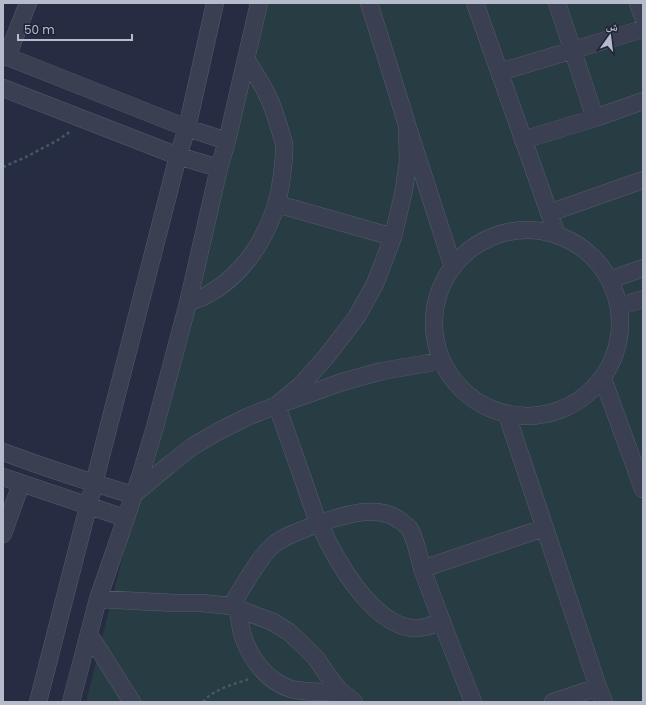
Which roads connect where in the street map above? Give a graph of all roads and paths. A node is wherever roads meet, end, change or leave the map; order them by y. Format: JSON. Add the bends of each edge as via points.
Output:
{"nodes":[{"id":1,"x":28,"y":3,"type":"edge"},
{"id":2,"x":215,"y":3,"type":"edge"},
{"id":3,"x":259,"y":3,"type":"edge"},
{"id":4,"x":369,"y":3,"type":"edge"},
{"id":5,"x":475,"y":3,"type":"edge"},
{"id":6,"x":557,"y":3,"type":"edge"},
{"id":7,"x":638,"y":3,"type":"edge"},
{"id":8,"x":643,"y":17,"type":"edge"},
{"id":9,"x":643,"y":29,"type":"edge"},
{"id":10,"x":573,"y":50,"type":"junction"},
{"id":11,"x":5,"y":56,"type":"edge"},
{"id":12,"x":246,"y":58,"type":"junction"},
{"id":13,"x":500,"y":72,"type":"junction"},
{"id":14,"x":3,"y":88,"type":"edge"},
{"id":15,"x":643,"y":101,"type":"edge"},
{"id":16,"x":595,"y":118,"type":"junction"},
{"id":17,"x":87,"y":120,"type":"junction"},
{"id":18,"x":407,"y":125,"type":"junction"},
{"id":19,"x":187,"y":128,"type":"junction"},
{"id":20,"x":523,"y":140,"type":"junction"},
{"id":21,"x":227,"y":141,"type":"junction"},
{"id":22,"x":178,"y":156,"type":"junction"},
{"id":23,"x":3,"y":167,"type":"edge"},
{"id":24,"x":219,"y":168,"type":"junction"},
{"id":25,"x":643,"y":180,"type":"edge"},
{"id":26,"x":277,"y":204,"type":"junction"},
{"id":27,"x":549,"y":213,"type":"junction"},
{"id":28,"x":557,"y":234,"type":"junction"},
{"id":29,"x":393,"y":237,"type":"junction"},
{"id":30,"x":452,"y":267,"type":"junction"},
{"id":31,"x":643,"y":268,"type":"edge"},
{"id":32,"x":610,"y":280,"type":"junction"},
{"id":33,"x":643,"y":299,"type":"edge"},
{"id":34,"x":188,"y":303,"type":"junction"},
{"id":35,"x":620,"y":306,"type":"junction"},
{"id":36,"x":441,"y":361,"type":"junction"},
{"id":37,"x":603,"y":379,"type":"junction"},
{"id":38,"x":277,"y":405,"type":"junction"},
{"id":39,"x":507,"y":415,"type":"junction"},
{"id":40,"x":3,"y":452,"type":"edge"},
{"id":41,"x":3,"y":477,"type":"edge"},
{"id":42,"x":21,"y":484,"type":"junction"},
{"id":43,"x":94,"y":484,"type":"junction"},
{"id":44,"x":643,"y":489,"type":"edge"},
{"id":45,"x":133,"y":495,"type":"junction"},
{"id":46,"x":88,"y":506,"type":"junction"},
{"id":47,"x":125,"y":518,"type":"junction"},
{"id":48,"x":319,"y":524,"type":"junction"},
{"id":49,"x":544,"y":528,"type":"junction"},
{"id":50,"x":3,"y":534,"type":"edge"},
{"id":51,"x":422,"y":569,"type":"junction"},
{"id":52,"x":98,"y":599,"type":"junction"},
{"id":53,"x":234,"y":608,"type":"junction"},
{"id":54,"x":442,"y":621,"type":"junction"},
{"id":55,"x":89,"y":634,"type":"junction"},
{"id":56,"x":266,"y":674,"type":"junction"},
{"id":57,"x":601,"y":694,"type":"edge"},
{"id":58,"x":348,"y":698,"type":"edge"},
{"id":59,"x":38,"y":702,"type":"edge"},
{"id":60,"x":71,"y":702,"type":"edge"},
{"id":61,"x":132,"y":702,"type":"edge"},
{"id":62,"x":203,"y":702,"type":"edge"},
{"id":63,"x":474,"y":702,"type":"edge"},
{"id":64,"x":553,"y":702,"type":"edge"}],
"edges":[{"from":1,"to":11,"type":"street"},
{"from":2,"to":19,"type":"street"},
{"from":3,"to":12,"type":"street"},
{"from":4,"to":18,"type":"street"},
{"from":5,"to":13,"type":"street"},
{"from":6,"to":10,"type":"street"},
{"from":7,"to":8,"type":"street"},
{"from":9,"to":10,"type":"street"},
{"from":10,"to":13,"type":"street"},
{"from":10,"to":16,"type":"street"},
{"from":11,"to":19,"type":"street"},
{"from":12,"to":21,"type":"street"},
{"from":12,"to":26,"type":"street","via":[[270,100],[284,144]]},
{"from":13,"to":20,"type":"street"},
{"from":14,"to":17,"type":"street"},
{"from":15,"to":16,"type":"street"},
{"from":16,"to":20,"type":"street"},
{"from":17,"to":22,"type":"street"},
{"from":17,"to":23,"type":"path","via":[[26,158]]},
{"from":18,"to":29,"type":"street","via":[[408,161]]},
{"from":18,"to":30,"type":"street"},
{"from":19,"to":21,"type":"street"},
{"from":19,"to":22,"type":"street"},
{"from":20,"to":27,"type":"street"},
{"from":21,"to":24,"type":"street"},
{"from":22,"to":24,"type":"street"},
{"from":22,"to":43,"type":"street"},
{"from":24,"to":34,"type":"street"},
{"from":25,"to":27,"type":"street"},
{"from":26,"to":29,"type":"street"},
{"from":26,"to":34,"type":"street","via":[[258,247],[239,270],[205,296]]},
{"from":27,"to":28,"type":"street"},
{"from":28,"to":30,"type":"street","via":[[519,230],[489,239]]},
{"from":28,"to":32,"type":"street","via":[[588,252]]},
{"from":29,"to":38,"type":"street","via":[[375,284],[356,318],[301,385]]},
{"from":30,"to":36,"type":"street","via":[[437,296],[433,329]]},
{"from":31,"to":32,"type":"street"},
{"from":32,"to":35,"type":"street"},
{"from":33,"to":35,"type":"street"},
{"from":34,"to":45,"type":"street","via":[[155,427]]},
{"from":35,"to":37,"type":"street","via":[[619,344]]},
{"from":36,"to":38,"type":"street","via":[[382,371]]},
{"from":36,"to":39,"type":"street","via":[[468,396]]},
{"from":37,"to":39,"type":"street","via":[[577,403],[543,416]]},
{"from":37,"to":44,"type":"street"},
{"from":38,"to":45,"type":"street","via":[[219,430],[193,446]]},
{"from":38,"to":48,"type":"street"},
{"from":39,"to":49,"type":"street"},
{"from":40,"to":43,"type":"street"},
{"from":41,"to":42,"type":"street"},
{"from":42,"to":46,"type":"street"},
{"from":42,"to":50,"type":"street"},
{"from":43,"to":45,"type":"street"},
{"from":43,"to":46,"type":"street"},
{"from":45,"to":47,"type":"street"},
{"from":46,"to":47,"type":"street"},
{"from":46,"to":59,"type":"street"},
{"from":47,"to":52,"type":"street"},
{"from":48,"to":51,"type":"street","via":[[354,513],[391,514],[409,528]]},
{"from":48,"to":53,"type":"street","via":[[280,539],[271,547],[254,569]]},
{"from":48,"to":54,"type":"street","via":[[348,577],[385,618],[412,628]]},
{"from":49,"to":51,"type":"street"},
{"from":49,"to":57,"type":"street"},
{"from":51,"to":54,"type":"street"},
{"from":52,"to":53,"type":"street","via":[[202,603]]},
{"from":52,"to":55,"type":"street"},
{"from":53,"to":56,"type":"street","via":[[247,645]]},
{"from":53,"to":58,"type":"street","via":[[273,622],[289,632],[316,658]]},
{"from":54,"to":63,"type":"street"},
{"from":55,"to":60,"type":"street"},
{"from":55,"to":61,"type":"street"},
{"from":56,"to":58,"type":"street","via":[[291,689]]},
{"from":56,"to":62,"type":"path","via":[[232,685]]},
{"from":57,"to":64,"type":"street"}]}
